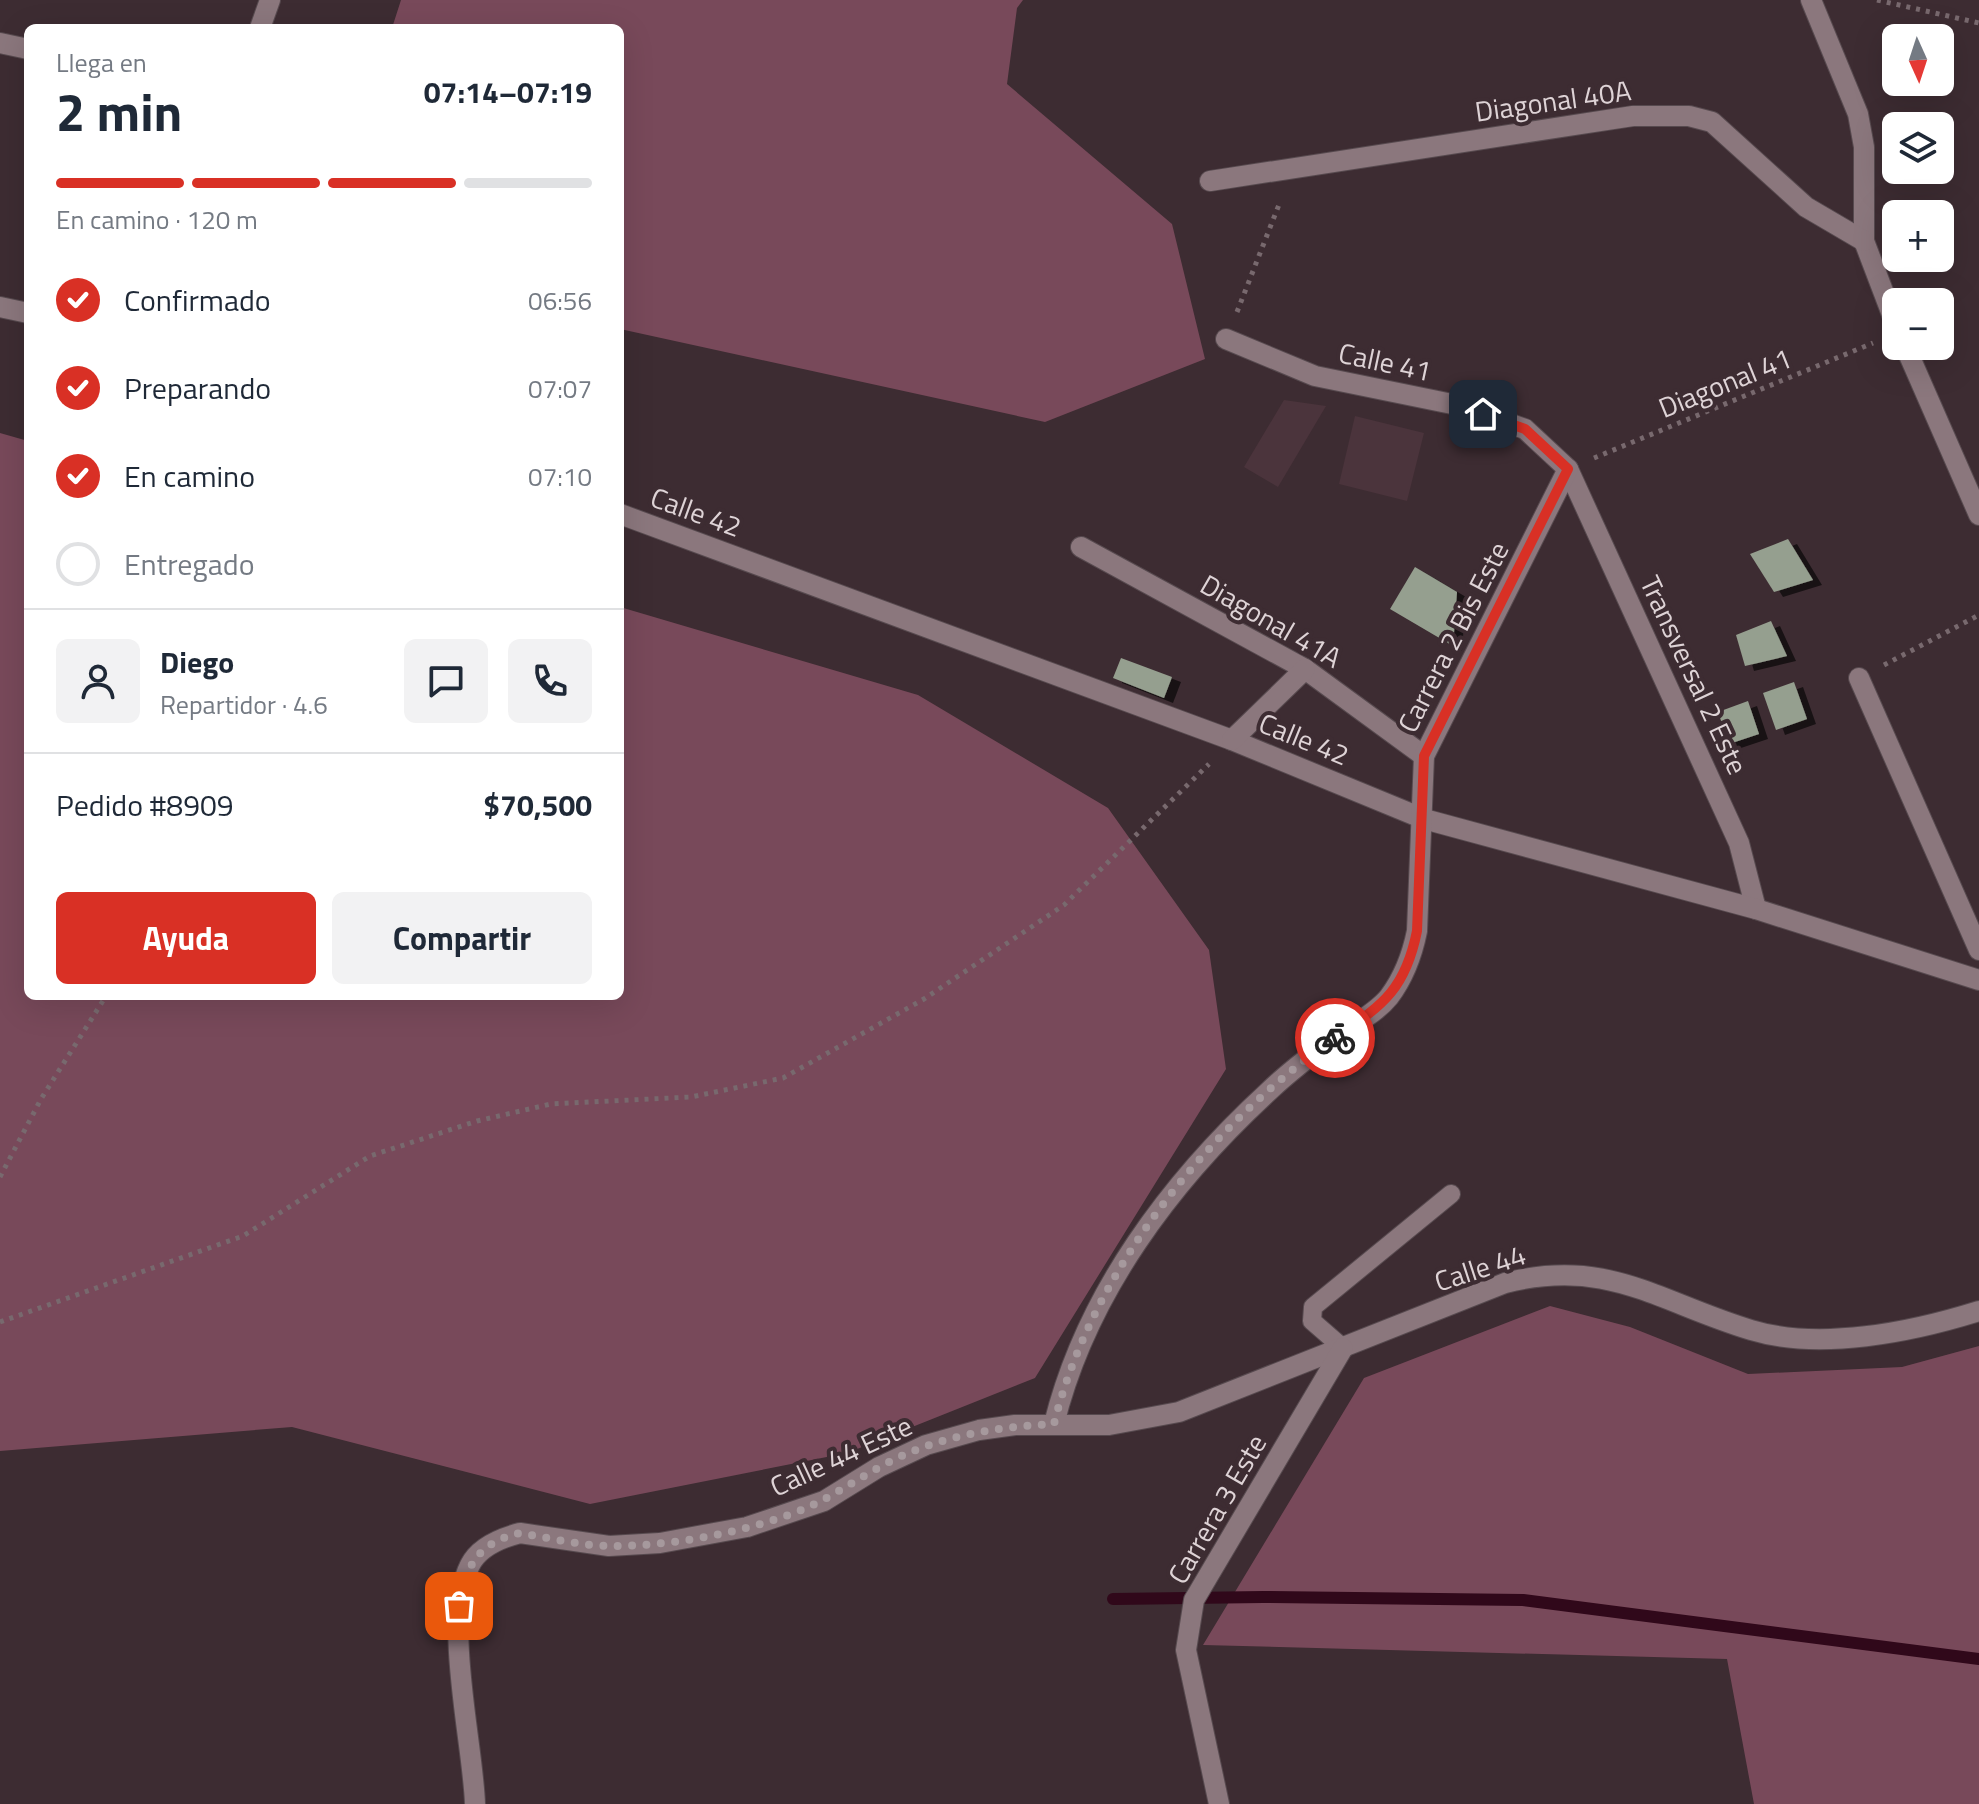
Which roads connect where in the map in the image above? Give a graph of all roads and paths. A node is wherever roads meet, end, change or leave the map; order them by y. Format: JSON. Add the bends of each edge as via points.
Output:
{"nodes":[{"id":1,"x":270,"y":0,"type":"edge"},
{"id":2,"x":1811,"y":0,"type":"edge"},
{"id":3,"x":1877,"y":0,"type":"edge"},
{"id":4,"x":1979,"y":23,"type":"edge"},
{"id":5,"x":261,"y":24,"type":"edge"},
{"id":6,"x":0,"y":43,"type":"edge"},
{"id":7,"x":24,"y":48,"type":"edge"},
{"id":8,"x":1294,"y":168,"type":"junction"},
{"id":9,"x":1210,"y":181,"type":"dead end"},
{"id":10,"x":1864,"y":241,"type":"junction"},
{"id":11,"x":0,"y":307,"type":"edge"},
{"id":12,"x":1882,"y":307,"type":"edge"},
{"id":13,"x":24,"y":312,"type":"edge"},
{"id":14,"x":1882,"y":335,"type":"edge"},
{"id":15,"x":1226,"y":339,"type":"joint"},
{"id":16,"x":1911,"y":360,"type":"edge"},
{"id":17,"x":1568,"y":469,"type":"junction"},
{"id":18,"x":624,"y":515,"type":"edge"},
{"id":19,"x":1979,"y":515,"type":"edge"},
{"id":20,"x":1081,"y":547,"type":"dead end"},
{"id":21,"x":1979,"y":615,"type":"edge"},
{"id":22,"x":1305,"y":669,"type":"junction"},
{"id":23,"x":1859,"y":678,"type":"joint"},
{"id":24,"x":1232,"y":740,"type":"junction"},
{"id":25,"x":1424,"y":756,"type":"junction"},
{"id":26,"x":1424,"y":819,"type":"junction"},
{"id":27,"x":1756,"y":909,"type":"junction"},
{"id":28,"x":1979,"y":950,"type":"edge"},
{"id":29,"x":1979,"y":980,"type":"edge"},
{"id":30,"x":103,"y":1000,"type":"edge"},
{"id":31,"x":0,"y":1177,"type":"edge"},
{"id":32,"x":1451,"y":1194,"type":"dead end"},
{"id":33,"x":1979,"y":1311,"type":"edge"},
{"id":34,"x":0,"y":1322,"type":"edge"},
{"id":35,"x":1343,"y":1348,"type":"junction"},
{"id":36,"x":1054,"y":1424,"type":"junction"},
{"id":37,"x":475,"y":1804,"type":"edge"},
{"id":38,"x":1219,"y":1804,"type":"edge"}],
"edges":[{"from":1,"to":5,"type":"street"},
{"from":2,"to":10,"type":"street","via":[[1858,114],[1864,147]]},
{"from":3,"to":4,"type":"path"},
{"from":6,"to":7,"type":"street"},
{"from":8,"to":9,"type":"street","name":"Diagonal 40A"},
{"from":8,"to":10,"type":"street","name":"Diagonal 40A","via":[[1633,116],[1689,116],[1712,122],[1806,207]]},
{"from":8,"to":15,"type":"path"},
{"from":10,"to":12,"type":"street"},
{"from":11,"to":13,"type":"street"},
{"from":14,"to":17,"type":"path","name":"Diagonal 41"},
{"from":15,"to":17,"type":"street","name":"Calle 41","via":[[1315,376],[1462,406],[1525,429]]},
{"from":16,"to":19,"type":"street"},
{"from":17,"to":25,"type":"street","name":"Carrera 2 Bis Este"},
{"from":17,"to":27,"type":"street","name":"Transversal 2 Este","via":[[1739,843]]},
{"from":18,"to":24,"type":"street","name":"Calle 42"},
{"from":20,"to":22,"type":"street","name":"Diagonal 41A"},
{"from":21,"to":23,"type":"path"},
{"from":22,"to":24,"type":"street"},
{"from":22,"to":25,"type":"street","name":"Diagonal 41A"},
{"from":23,"to":28,"type":"street"},
{"from":24,"to":26,"type":"street","name":"Calle 42"},
{"from":24,"to":34,"type":"path","via":[[1064,905],[924,999],[783,1078],[691,1097],[551,1104],[477,1121],[370,1156],[243,1236]]},
{"from":25,"to":26,"type":"street","name":"Carrera 2 Bis Este"},
{"from":26,"to":27,"type":"street","name":"Calle 42"},
{"from":26,"to":36,"type":"street","name":"Carrera 2 Bis Este","via":[[1417,931],[1400,981],[1387,1000],[1269,1091],[1158,1213],[1081,1337]]},
{"from":27,"to":29,"type":"street","name":"Calle 42"},
{"from":30,"to":31,"type":"path"},
{"from":32,"to":35,"type":"lane","via":[[1313,1307],[1312,1321]]},
{"from":33,"to":35,"type":"street","name":"Calle 44","via":[[1936,1325],[1867,1336],[1788,1336],[1752,1331],[1580,1273],[1505,1283]]},
{"from":35,"to":36,"type":"street","name":"Calle 44","via":[[1158,1418],[1109,1425]]},
{"from":35,"to":38,"type":"street","name":"Carrera 3 Este","via":[[1194,1600],[1186,1650]]},
{"from":36,"to":37,"type":"street","name":"Calle 44 Este","via":[[979,1430],[926,1445],[824,1501],[747,1527],[660,1543],[609,1546],[520,1533],[492,1543],[471,1562],[459,1606],[462,1693]]}]}
